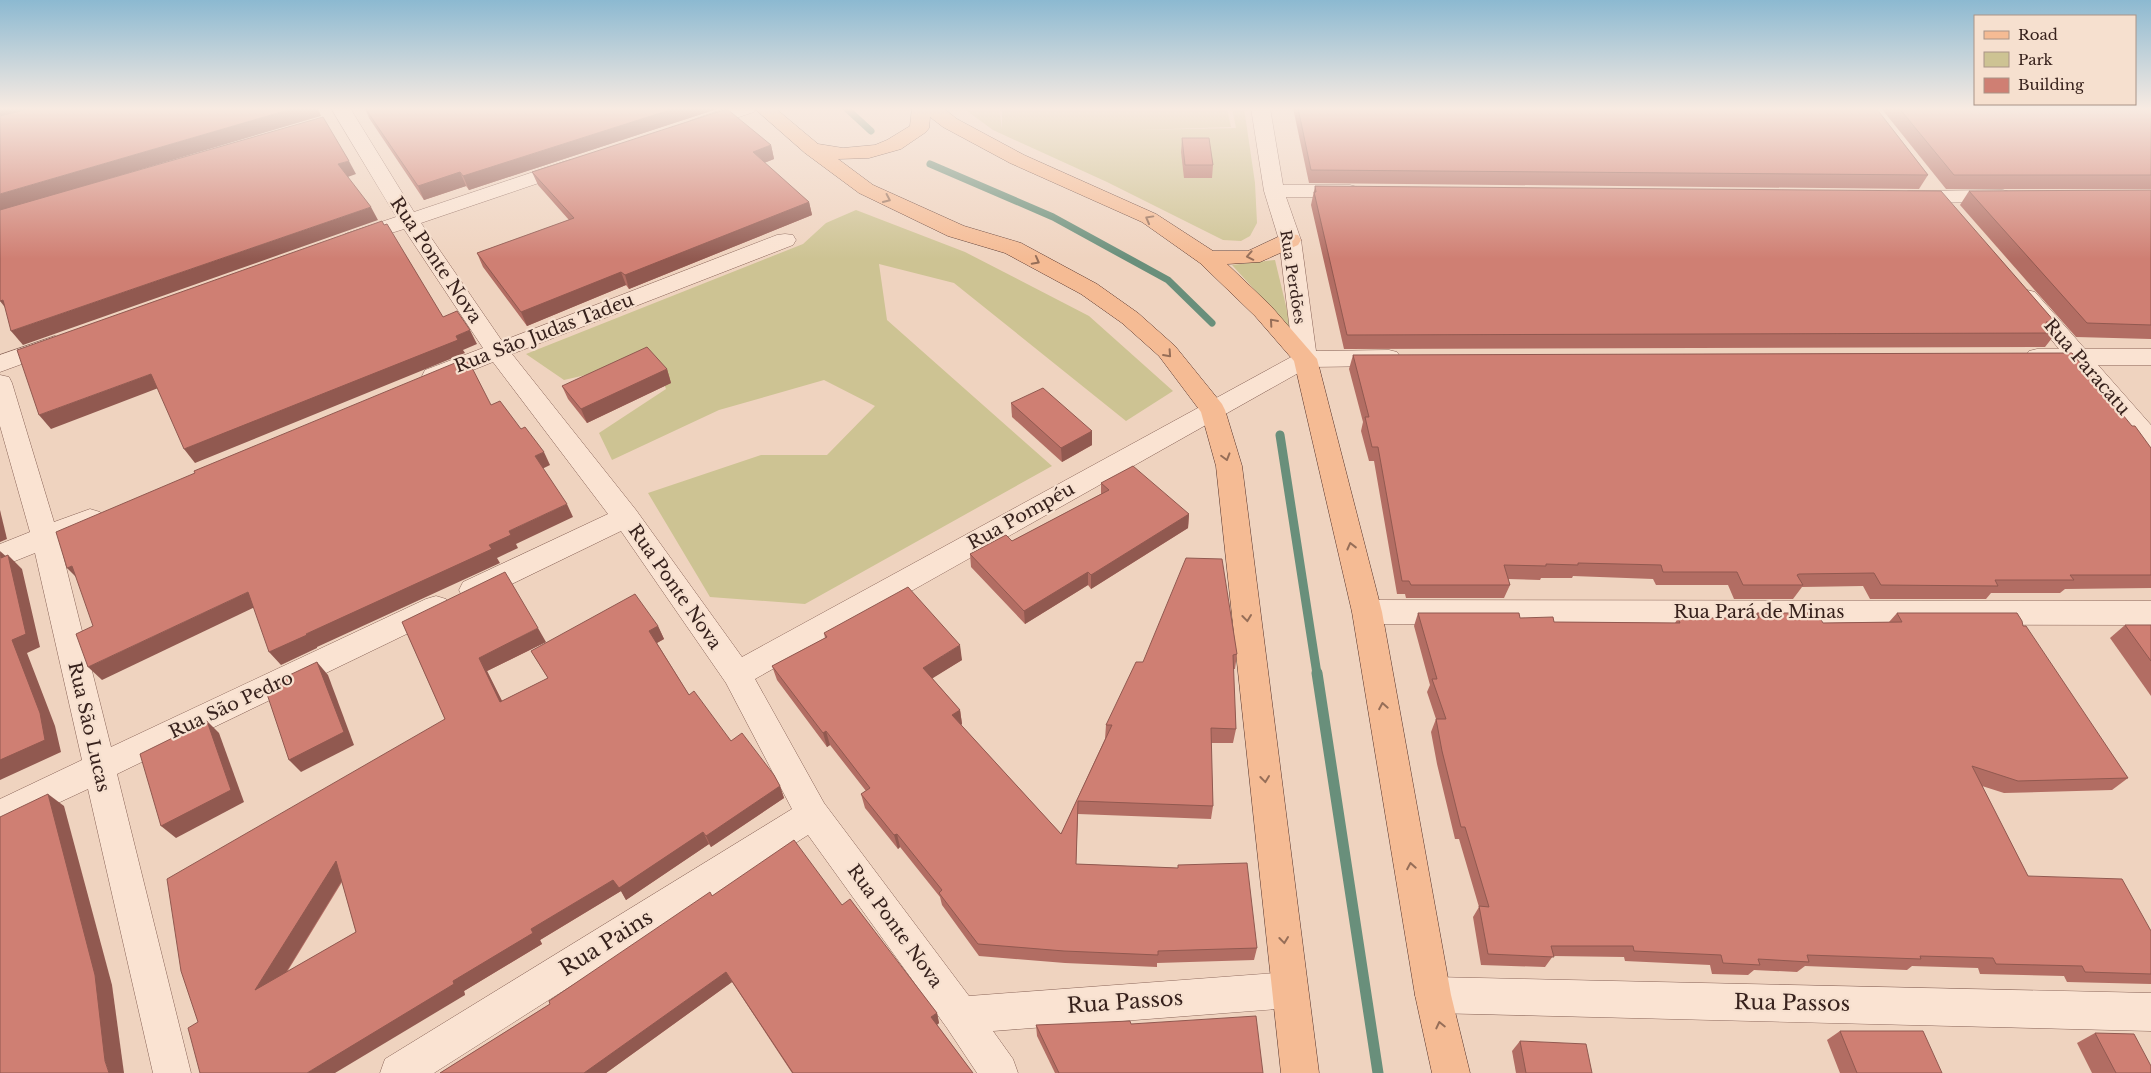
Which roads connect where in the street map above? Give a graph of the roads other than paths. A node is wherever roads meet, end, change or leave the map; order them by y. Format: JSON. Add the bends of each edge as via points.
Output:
{"nodes":[{"id":1,"x":371,"y":158,"type":"edge"},
{"id":2,"x":825,"y":158,"type":"edge"},
{"id":3,"x":1015,"y":158,"type":"edge"},
{"id":4,"x":1268,"y":158,"type":"edge"},
{"id":5,"x":587,"y":161,"type":"edge"},
{"id":6,"x":1922,"y":175,"type":"edge"},
{"id":7,"x":1274,"y":191,"type":"junction"},
{"id":8,"x":1374,"y":192,"type":"edge"},
{"id":9,"x":1890,"y":196,"type":"edge"},
{"id":10,"x":2026,"y":196,"type":"edge"},
{"id":11,"x":1939,"y":197,"type":"junction"},
{"id":12,"x":408,"y":219,"type":"junction"},
{"id":13,"x":1958,"y":219,"type":"edge"},
{"id":14,"x":785,"y":240,"type":"dead end"},
{"id":15,"x":1290,"y":240,"type":"junction"},
{"id":16,"x":334,"y":246,"type":"edge"},
{"id":17,"x":1208,"y":258,"type":"junction"},
{"id":18,"x":2015,"y":284,"type":"edge"},
{"id":19,"x":74,"y":338,"type":"edge"},
{"id":20,"x":497,"y":351,"type":"junction"},
{"id":21,"x":2019,"y":357,"type":"edge"},
{"id":22,"x":2079,"y":357,"type":"junction"},
{"id":23,"x":2151,"y":357,"type":"edge"},
{"id":24,"x":1414,"y":358,"type":"edge"},
{"id":25,"x":1305,"y":359,"type":"junction"},
{"id":26,"x":0,"y":364,"type":"edge"},
{"id":27,"x":0,"y":384,"type":"edge"},
{"id":28,"x":414,"y":385,"type":"edge"},
{"id":29,"x":1213,"y":410,"type":"junction"},
{"id":30,"x":2151,"y":442,"type":"edge"},
{"id":31,"x":110,"y":511,"type":"edge"},
{"id":32,"x":626,"y":517,"type":"junction"},
{"id":33,"x":45,"y":537,"type":"junction"},
{"id":34,"x":0,"y":556,"type":"edge"},
{"id":35,"x":1367,"y":612,"type":"junction"},
{"id":36,"x":2151,"y":613,"type":"edge"},
{"id":37,"x":737,"y":674,"type":"junction"},
{"id":38,"x":98,"y":768,"type":"junction"},
{"id":39,"x":812,"y":814,"type":"junction"},
{"id":40,"x":0,"y":815,"type":"edge"},
{"id":41,"x":1290,"y":990,"type":"junction"},
{"id":42,"x":1433,"y":994,"type":"junction"},
{"id":43,"x":2151,"y":1012,"type":"edge"},
{"id":44,"x":960,"y":1015,"type":"junction"},
{"id":45,"x":172,"y":1073,"type":"edge"},
{"id":46,"x":399,"y":1073,"type":"edge"},
{"id":47,"x":999,"y":1073,"type":"edge"},
{"id":48,"x":1300,"y":1073,"type":"edge"},
{"id":49,"x":1451,"y":1073,"type":"edge"}],
"edges":[{"from":1,"to":12,"type":"street","name":"Rua Ponte Nova"},
{"from":2,"to":29,"type":"main road","one_way":true,"via":[[869,190],[956,231],[1013,248],[1089,289],[1130,318],[1167,351]]},
{"from":17,"to":3,"type":"main road","one_way":true,"via":[[1149,218]]},
{"from":4,"to":7,"type":"street","name":"Rua Perdões"},
{"from":5,"to":12,"type":"street"},
{"from":6,"to":11,"type":"street"},
{"from":7,"to":8,"type":"street"},
{"from":7,"to":15,"type":"street","name":"Rua Perdões"},
{"from":9,"to":11,"type":"street"},
{"from":10,"to":11,"type":"street"},
{"from":11,"to":13,"type":"street"},
{"from":12,"to":16,"type":"street"},
{"from":12,"to":20,"type":"street","name":"Rua Ponte Nova"},
{"from":14,"to":20,"type":"street","name":"Rua São Judas Tadeu"},
{"from":15,"to":17,"type":"main road","one_way":true,"via":[[1252,257]]},
{"from":15,"to":25,"type":"street","name":"Rua Perdões"},
{"from":25,"to":17,"type":"main road","one_way":true,"via":[[1263,311]]},
{"from":18,"to":22,"type":"street","name":"Rua Paracatu"},
{"from":19,"to":26,"type":"street"},
{"from":20,"to":28,"type":"street","name":"Rua São Judas Tadeu"},
{"from":20,"to":32,"type":"street","name":"Rua Ponte Nova"},
{"from":21,"to":22,"type":"street"},
{"from":22,"to":23,"type":"street"},
{"from":22,"to":30,"type":"street","name":"Rua Paracatu"},
{"from":24,"to":25,"type":"street"},
{"from":25,"to":29,"type":"street","name":"Rua Pompéu"},
{"from":35,"to":25,"type":"main road","one_way":true},
{"from":27,"to":33,"type":"street","name":"Rua São Lucas"},
{"from":29,"to":37,"type":"street","name":"Rua Pompéu"},
{"from":29,"to":41,"type":"main road","one_way":true,"via":[[1229,466]]},
{"from":31,"to":33,"type":"street"},
{"from":32,"to":37,"type":"street","name":"Rua Ponte Nova"},
{"from":32,"to":38,"type":"street","name":"Rua São Pedro"},
{"from":33,"to":34,"type":"street"},
{"from":33,"to":38,"type":"street","name":"Rua São Lucas"},
{"from":35,"to":36,"type":"street","name":"Rua Pará de Minas"},
{"from":42,"to":35,"type":"main road","one_way":true},
{"from":37,"to":39,"type":"street","name":"Rua Ponte Nova"},
{"from":38,"to":40,"type":"street","name":"Rua São Pedro"},
{"from":38,"to":45,"type":"street","name":"Rua São Lucas"},
{"from":39,"to":44,"type":"street","name":"Rua Ponte Nova"},
{"from":39,"to":46,"type":"street","name":"Rua Pains"},
{"from":41,"to":44,"type":"street","name":"Rua Passos"},
{"from":41,"to":48,"type":"main road"},
{"from":42,"to":43,"type":"street","name":"Rua Passos"},
{"from":49,"to":42,"type":"main road","one_way":true},
{"from":44,"to":47,"type":"street","name":"Rua Ponte Nova"}]}
